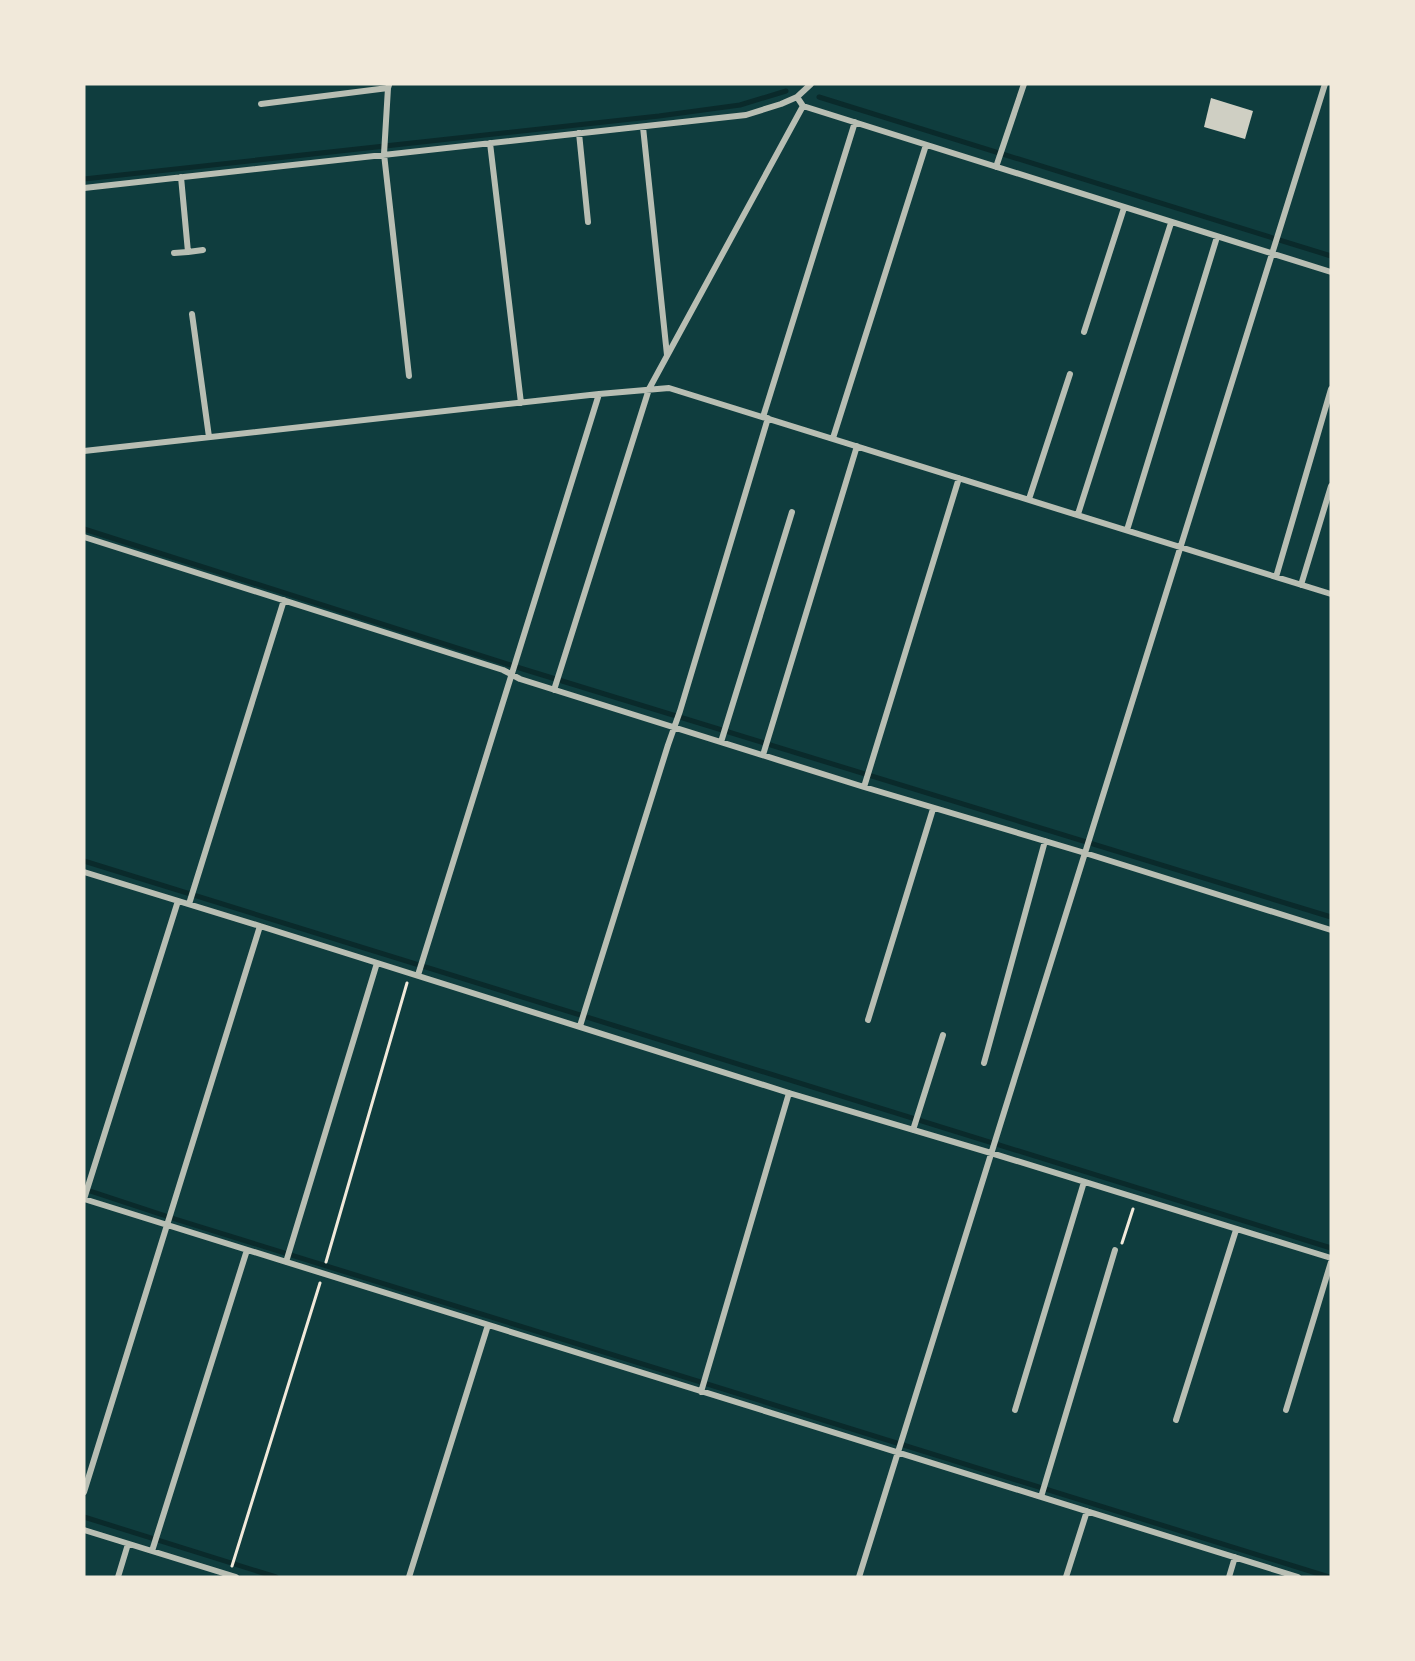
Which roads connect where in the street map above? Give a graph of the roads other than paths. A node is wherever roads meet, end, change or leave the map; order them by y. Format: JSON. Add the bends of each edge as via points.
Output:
{"nodes":[{"id":1,"x":811,"y":84,"type":"edge"},
{"id":2,"x":1024,"y":84,"type":"edge"},
{"id":3,"x":1325,"y":84,"type":"edge"},
{"id":4,"x":388,"y":86,"type":"edge"},
{"id":5,"x":797,"y":97,"type":"junction"},
{"id":6,"x":261,"y":104,"type":"dead end"},
{"id":7,"x":803,"y":106,"type":"junction"},
{"id":8,"x":855,"y":122,"type":"junction"},
{"id":9,"x":643,"y":127,"type":"junction"},
{"id":10,"x":579,"y":133,"type":"junction"},
{"id":11,"x":490,"y":143,"type":"junction"},
{"id":12,"x":926,"y":145,"type":"junction"},
{"id":13,"x":384,"y":148,"type":"junction"},
{"id":14,"x":996,"y":167,"type":"junction"},
{"id":15,"x":181,"y":177,"type":"junction"},
{"id":16,"x":84,"y":188,"type":"edge"},
{"id":17,"x":1125,"y":208,"type":"junction"},
{"id":18,"x":588,"y":222,"type":"dead end"},
{"id":19,"x":1171,"y":223,"type":"junction"},
{"id":20,"x":1217,"y":237,"type":"junction"},
{"id":21,"x":203,"y":250,"type":"dead end"},
{"id":22,"x":188,"y":252,"type":"junction"},
{"id":23,"x":174,"y":253,"type":"dead end"},
{"id":24,"x":1272,"y":254,"type":"junction"},
{"id":25,"x":1331,"y":272,"type":"edge"},
{"id":26,"x":192,"y":314,"type":"dead end"},
{"id":27,"x":1084,"y":332,"type":"dead end"},
{"id":28,"x":668,"y":355,"type":"junction"},
{"id":29,"x":1070,"y":374,"type":"dead end"},
{"id":30,"x":409,"y":376,"type":"dead end"},
{"id":31,"x":650,"y":389,"type":"junction"},
{"id":32,"x":1331,"y":389,"type":"edge"},
{"id":33,"x":599,"y":394,"type":"junction"},
{"id":34,"x":521,"y":403,"type":"junction"},
{"id":35,"x":765,"y":417,"type":"junction"},
{"id":36,"x":209,"y":437,"type":"junction"},
{"id":37,"x":833,"y":438,"type":"junction"},
{"id":38,"x":857,"y":446,"type":"junction"},
{"id":39,"x":84,"y":451,"type":"edge"},
{"id":40,"x":959,"y":478,"type":"junction"},
{"id":41,"x":1331,"y":486,"type":"edge"},
{"id":42,"x":1029,"y":499,"type":"junction"},
{"id":43,"x":792,"y":512,"type":"dead end"},
{"id":44,"x":1078,"y":514,"type":"junction"},
{"id":45,"x":1127,"y":530,"type":"junction"},
{"id":46,"x":84,"y":537,"type":"edge"},
{"id":47,"x":1181,"y":546,"type":"junction"},
{"id":48,"x":1276,"y":577,"type":"junction"},
{"id":49,"x":1301,"y":585,"type":"junction"},
{"id":50,"x":1331,"y":594,"type":"edge"},
{"id":51,"x":284,"y":600,"type":"junction"},
{"id":52,"x":514,"y":669,"type":"junction"},
{"id":53,"x":555,"y":687,"type":"junction"},
{"id":54,"x":674,"y":725,"type":"junction"},
{"id":55,"x":722,"y":739,"type":"junction"},
{"id":56,"x":764,"y":752,"type":"junction"},
{"id":57,"x":864,"y":787,"type":"junction"},
{"id":58,"x":933,"y":809,"type":"junction"},
{"id":59,"x":1045,"y":842,"type":"junction"},
{"id":60,"x":1086,"y":851,"type":"junction"},
{"id":61,"x":84,"y":872,"type":"edge"},
{"id":62,"x":178,"y":901,"type":"junction"},
{"id":63,"x":190,"y":901,"type":"junction"},
{"id":64,"x":260,"y":926,"type":"junction"},
{"id":65,"x":1331,"y":930,"type":"edge"},
{"id":66,"x":377,"y":963,"type":"junction"},
{"id":67,"x":416,"y":973,"type":"junction"},
{"id":68,"x":868,"y":1020,"type":"dead end"},
{"id":69,"x":581,"y":1024,"type":"junction"},
{"id":70,"x":943,"y":1035,"type":"dead end"},
{"id":71,"x":984,"y":1063,"type":"dead end"},
{"id":72,"x":789,"y":1093,"type":"junction"},
{"id":73,"x":914,"y":1126,"type":"junction"},
{"id":74,"x":991,"y":1153,"type":"junction"},
{"id":75,"x":1084,"y":1182,"type":"junction"},
{"id":76,"x":85,"y":1198,"type":"edge"},
{"id":77,"x":169,"y":1220,"type":"junction"},
{"id":78,"x":1236,"y":1230,"type":"junction"},
{"id":79,"x":247,"y":1250,"type":"junction"},
{"id":80,"x":1115,"y":1250,"type":"road end"},
{"id":81,"x":287,"y":1260,"type":"junction"},
{"id":82,"x":1331,"y":1260,"type":"edge"},
{"id":83,"x":488,"y":1325,"type":"junction"},
{"id":84,"x":702,"y":1389,"type":"junction"},
{"id":85,"x":1015,"y":1410,"type":"dead end"},
{"id":86,"x":1286,"y":1410,"type":"dead end"},
{"id":87,"x":1176,"y":1420,"type":"dead end"},
{"id":88,"x":900,"y":1447,"type":"junction"},
{"id":89,"x":84,"y":1492,"type":"edge"},
{"id":90,"x":1042,"y":1495,"type":"junction"},
{"id":91,"x":1087,"y":1511,"type":"junction"},
{"id":92,"x":84,"y":1530,"type":"edge"},
{"id":93,"x":128,"y":1544,"type":"junction"},
{"id":94,"x":153,"y":1548,"type":"junction"},
{"id":95,"x":1235,"y":1557,"type":"junction"},
{"id":96,"x":117,"y":1577,"type":"edge"},
{"id":97,"x":236,"y":1577,"type":"edge"},
{"id":98,"x":409,"y":1577,"type":"edge"},
{"id":99,"x":859,"y":1577,"type":"edge"},
{"id":100,"x":1066,"y":1577,"type":"edge"},
{"id":101,"x":1229,"y":1577,"type":"edge"},
{"id":102,"x":1298,"y":1577,"type":"edge"}],
"edges":[{"from":1,"to":5,"type":"street"},
{"from":2,"to":14,"type":"street"},
{"from":3,"to":24,"type":"street"},
{"from":4,"to":6,"type":"street"},
{"from":4,"to":13,"type":"street"},
{"from":5,"to":7,"type":"street"},
{"from":5,"to":9,"type":"street","via":[[746,115]]},
{"from":7,"to":8,"type":"street"},
{"from":7,"to":28,"type":"street"},
{"from":8,"to":12,"type":"street"},
{"from":8,"to":35,"type":"street"},
{"from":9,"to":10,"type":"street"},
{"from":9,"to":28,"type":"street"},
{"from":10,"to":11,"type":"street"},
{"from":10,"to":18,"type":"street"},
{"from":11,"to":13,"type":"street"},
{"from":11,"to":34,"type":"street"},
{"from":12,"to":14,"type":"street"},
{"from":12,"to":37,"type":"street"},
{"from":13,"to":15,"type":"street"},
{"from":13,"to":30,"type":"street"},
{"from":14,"to":17,"type":"street"},
{"from":15,"to":16,"type":"street"},
{"from":15,"to":22,"type":"street"},
{"from":17,"to":19,"type":"street"},
{"from":17,"to":27,"type":"street"},
{"from":19,"to":20,"type":"street"},
{"from":19,"to":44,"type":"street"},
{"from":20,"to":24,"type":"street"},
{"from":20,"to":45,"type":"street"},
{"from":21,"to":22,"type":"street"},
{"from":22,"to":23,"type":"street"},
{"from":24,"to":25,"type":"street"},
{"from":24,"to":47,"type":"street"},
{"from":26,"to":36,"type":"street"},
{"from":28,"to":31,"type":"street"},
{"from":29,"to":42,"type":"street"},
{"from":31,"to":33,"type":"street"},
{"from":31,"to":35,"type":"street","via":[[669,388]]},
{"from":31,"to":53,"type":"street"},
{"from":32,"to":48,"type":"street"},
{"from":33,"to":34,"type":"street"},
{"from":33,"to":52,"type":"street"},
{"from":34,"to":36,"type":"street"},
{"from":35,"to":37,"type":"street"},
{"from":35,"to":54,"type":"street"},
{"from":36,"to":39,"type":"street"},
{"from":37,"to":38,"type":"street"},
{"from":38,"to":40,"type":"street"},
{"from":38,"to":56,"type":"street"},
{"from":40,"to":42,"type":"street"},
{"from":40,"to":57,"type":"street"},
{"from":41,"to":49,"type":"street"},
{"from":42,"to":44,"type":"street"},
{"from":43,"to":55,"type":"street"},
{"from":44,"to":45,"type":"street"},
{"from":45,"to":47,"type":"street"},
{"from":46,"to":51,"type":"street"},
{"from":47,"to":48,"type":"street"},
{"from":47,"to":60,"type":"street"},
{"from":48,"to":49,"type":"street"},
{"from":49,"to":50,"type":"street"},
{"from":51,"to":52,"type":"street","via":[[503,670]]},
{"from":51,"to":63,"type":"street"},
{"from":52,"to":53,"type":"street"},
{"from":52,"to":67,"type":"street"},
{"from":53,"to":54,"type":"street"},
{"from":54,"to":55,"type":"street"},
{"from":54,"to":69,"type":"street"},
{"from":55,"to":56,"type":"street"},
{"from":56,"to":57,"type":"street"},
{"from":57,"to":58,"type":"street"},
{"from":58,"to":59,"type":"street"},
{"from":58,"to":68,"type":"street"},
{"from":59,"to":60,"type":"street"},
{"from":59,"to":71,"type":"street"},
{"from":60,"to":65,"type":"street"},
{"from":60,"to":74,"type":"street"},
{"from":61,"to":62,"type":"street"},
{"from":62,"to":63,"type":"street"},
{"from":62,"to":76,"type":"street"},
{"from":63,"to":64,"type":"street"},
{"from":64,"to":66,"type":"street"},
{"from":64,"to":77,"type":"street"},
{"from":66,"to":67,"type":"street"},
{"from":66,"to":81,"type":"street"},
{"from":67,"to":69,"type":"street"},
{"from":69,"to":72,"type":"street"},
{"from":70,"to":73,"type":"street"},
{"from":72,"to":73,"type":"street"},
{"from":72,"to":84,"type":"street"},
{"from":73,"to":74,"type":"street"},
{"from":74,"to":75,"type":"street"},
{"from":74,"to":88,"type":"street"},
{"from":75,"to":78,"type":"street"},
{"from":75,"to":85,"type":"street"},
{"from":76,"to":77,"type":"street"},
{"from":77,"to":79,"type":"street"},
{"from":77,"to":89,"type":"street"},
{"from":78,"to":82,"type":"street"},
{"from":78,"to":87,"type":"street"},
{"from":79,"to":81,"type":"street"},
{"from":79,"to":94,"type":"street"},
{"from":80,"to":90,"type":"street"},
{"from":81,"to":83,"type":"street"},
{"from":82,"to":86,"type":"street"},
{"from":83,"to":84,"type":"street"},
{"from":83,"to":98,"type":"street"},
{"from":84,"to":88,"type":"street"},
{"from":88,"to":90,"type":"street"},
{"from":88,"to":99,"type":"street"},
{"from":90,"to":91,"type":"street"},
{"from":91,"to":95,"type":"street"},
{"from":91,"to":100,"type":"street"},
{"from":92,"to":93,"type":"street"},
{"from":93,"to":94,"type":"street"},
{"from":93,"to":96,"type":"street"},
{"from":94,"to":97,"type":"street"},
{"from":95,"to":101,"type":"street"},
{"from":95,"to":102,"type":"street"}]}
